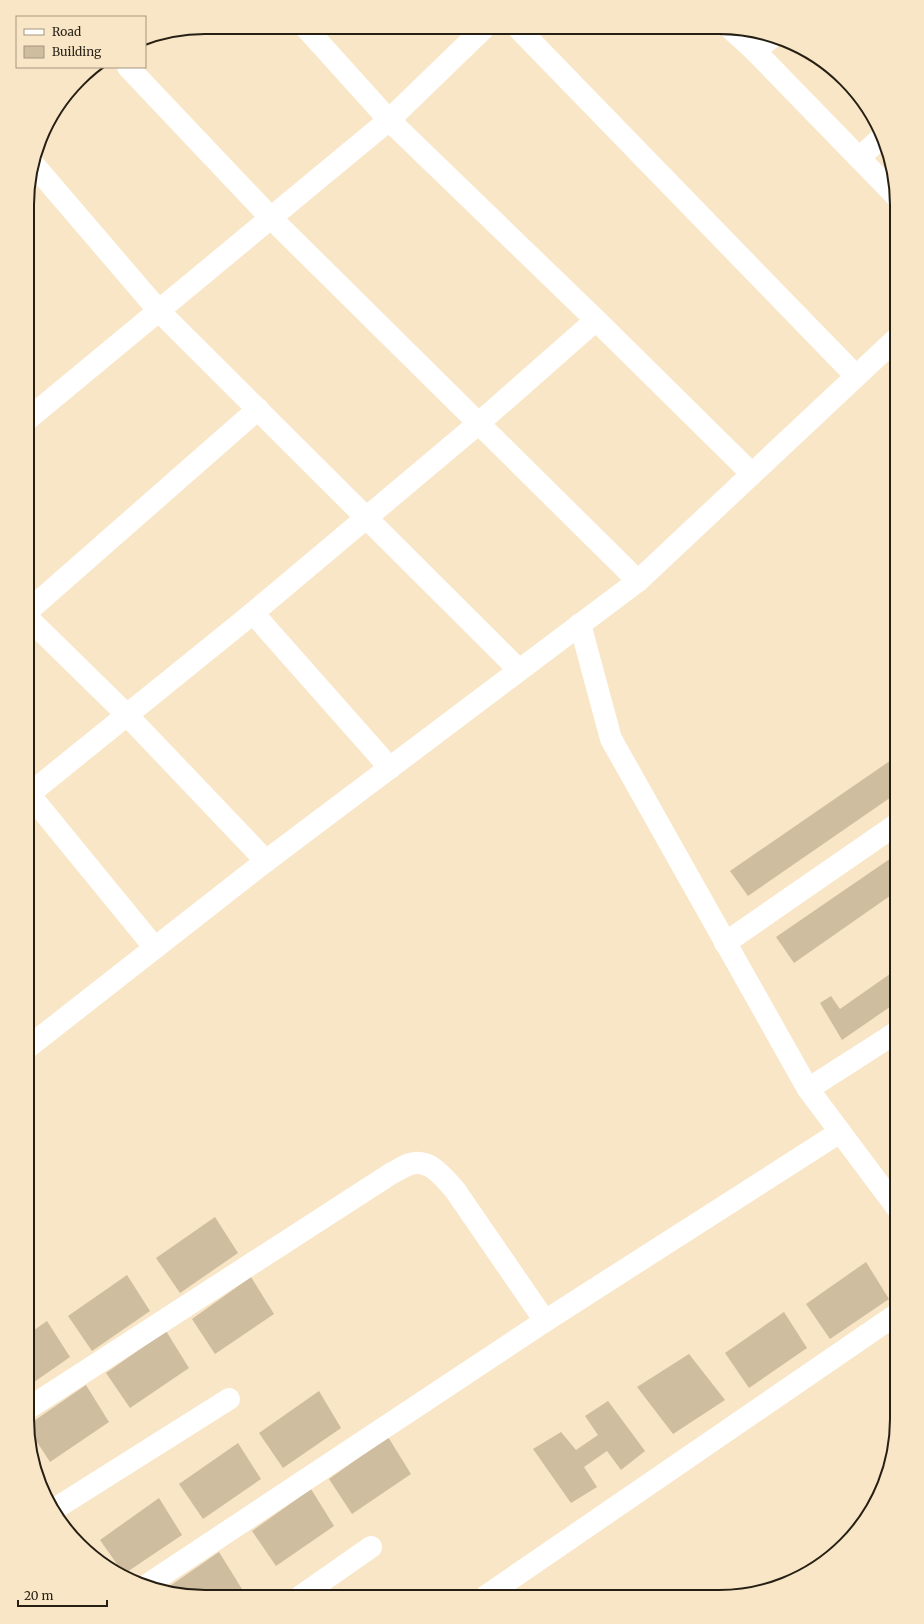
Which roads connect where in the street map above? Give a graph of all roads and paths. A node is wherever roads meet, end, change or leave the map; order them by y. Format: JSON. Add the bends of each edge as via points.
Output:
{"nodes":[{"id":1,"x":311,"y":34,"type":"edge"},
{"id":2,"x":478,"y":34,"type":"edge"},
{"id":3,"x":524,"y":34,"type":"edge"},
{"id":4,"x":737,"y":35,"type":"edge"},
{"id":5,"x":767,"y":41,"type":"edge"},
{"id":6,"x":755,"y":51,"type":"junction"},
{"id":7,"x":129,"y":68,"type":"edge"},
{"id":8,"x":389,"y":120,"type":"junction"},
{"id":9,"x":877,"y":141,"type":"edge"},
{"id":10,"x":859,"y":158,"type":"junction"},
{"id":11,"x":38,"y":169,"type":"edge"},
{"id":12,"x":890,"y":189,"type":"edge"},
{"id":13,"x":271,"y":218,"type":"junction"},
{"id":14,"x":159,"y":311,"type":"junction"},
{"id":15,"x":596,"y":320,"type":"junction"},
{"id":16,"x":890,"y":344,"type":"edge"},
{"id":17,"x":856,"y":376,"type":"junction"},
{"id":18,"x":258,"y":409,"type":"junction"},
{"id":19,"x":34,"y":414,"type":"edge"},
{"id":20,"x":479,"y":423,"type":"junction"},
{"id":21,"x":752,"y":474,"type":"junction"},
{"id":22,"x":367,"y":517,"type":"junction"},
{"id":23,"x":638,"y":581,"type":"junction"},
{"id":24,"x":34,"y":606,"type":"edge"},
{"id":25,"x":253,"y":613,"type":"junction"},
{"id":26,"x":34,"y":624,"type":"edge"},
{"id":27,"x":580,"y":624,"type":"junction"},
{"id":28,"x":519,"y":670,"type":"junction"},
{"id":29,"x":126,"y":714,"type":"junction"},
{"id":30,"x":390,"y":768,"type":"junction"},
{"id":31,"x":34,"y":789,"type":"edge"},
{"id":32,"x":34,"y":801,"type":"edge"},
{"id":33,"x":890,"y":829,"type":"edge"},
{"id":34,"x":266,"y":861,"type":"junction"},
{"id":35,"x":726,"y":942,"type":"junction"},
{"id":36,"x":155,"y":948,"type":"junction"},
{"id":37,"x":34,"y":1036,"type":"edge"},
{"id":38,"x":890,"y":1036,"type":"edge"},
{"id":39,"x":808,"y":1089,"type":"junction"},
{"id":40,"x":840,"y":1132,"type":"junction"},
{"id":41,"x":890,"y":1199,"type":"edge"},
{"id":42,"x":890,"y":1319,"type":"edge"},
{"id":43,"x":545,"y":1321,"type":"junction"},
{"id":44,"x":229,"y":1399,"type":"dead end"},
{"id":45,"x":34,"y":1404,"type":"edge"},
{"id":46,"x":59,"y":1507,"type":"edge"},
{"id":47,"x":371,"y":1547,"type":"dead end"},
{"id":48,"x":152,"y":1582,"type":"edge"},
{"id":49,"x":310,"y":1590,"type":"edge"},
{"id":50,"x":495,"y":1590,"type":"edge"}],
"edges":[{"from":1,"to":8,"type":"street"},
{"from":2,"to":8,"type":"street"},
{"from":3,"to":17,"type":"street"},
{"from":4,"to":6,"type":"street"},
{"from":5,"to":6,"type":"street"},
{"from":6,"to":10,"type":"street"},
{"from":7,"to":13,"type":"street"},
{"from":8,"to":13,"type":"street"},
{"from":8,"to":15,"type":"street"},
{"from":9,"to":10,"type":"street"},
{"from":10,"to":12,"type":"street"},
{"from":11,"to":14,"type":"street"},
{"from":13,"to":14,"type":"street"},
{"from":13,"to":20,"type":"street"},
{"from":14,"to":18,"type":"street"},
{"from":14,"to":19,"type":"street"},
{"from":15,"to":20,"type":"street"},
{"from":15,"to":21,"type":"street"},
{"from":16,"to":17,"type":"street"},
{"from":17,"to":21,"type":"street"},
{"from":18,"to":22,"type":"street"},
{"from":18,"to":24,"type":"street"},
{"from":20,"to":22,"type":"street"},
{"from":20,"to":23,"type":"street"},
{"from":21,"to":23,"type":"street"},
{"from":22,"to":25,"type":"street"},
{"from":22,"to":28,"type":"street"},
{"from":23,"to":27,"type":"street"},
{"from":25,"to":29,"type":"street"},
{"from":25,"to":30,"type":"street"},
{"from":26,"to":29,"type":"street"},
{"from":27,"to":28,"type":"street"},
{"from":27,"to":35,"type":"street","via":[[611,739]]},
{"from":28,"to":30,"type":"street"},
{"from":29,"to":31,"type":"street"},
{"from":29,"to":34,"type":"street"},
{"from":30,"to":34,"type":"street"},
{"from":32,"to":36,"type":"street"},
{"from":33,"to":35,"type":"street"},
{"from":34,"to":36,"type":"street"},
{"from":35,"to":39,"type":"street"},
{"from":36,"to":37,"type":"street"},
{"from":38,"to":39,"type":"street"},
{"from":39,"to":40,"type":"street"},
{"from":40,"to":41,"type":"street"},
{"from":40,"to":43,"type":"street"},
{"from":42,"to":50,"type":"street"},
{"from":43,"to":45,"type":"street","via":[[455,1190],[438,1171],[426,1164],[411,1164],[392,1172]]},
{"from":43,"to":48,"type":"street"},
{"from":44,"to":46,"type":"street"},
{"from":47,"to":49,"type":"street"}]}
